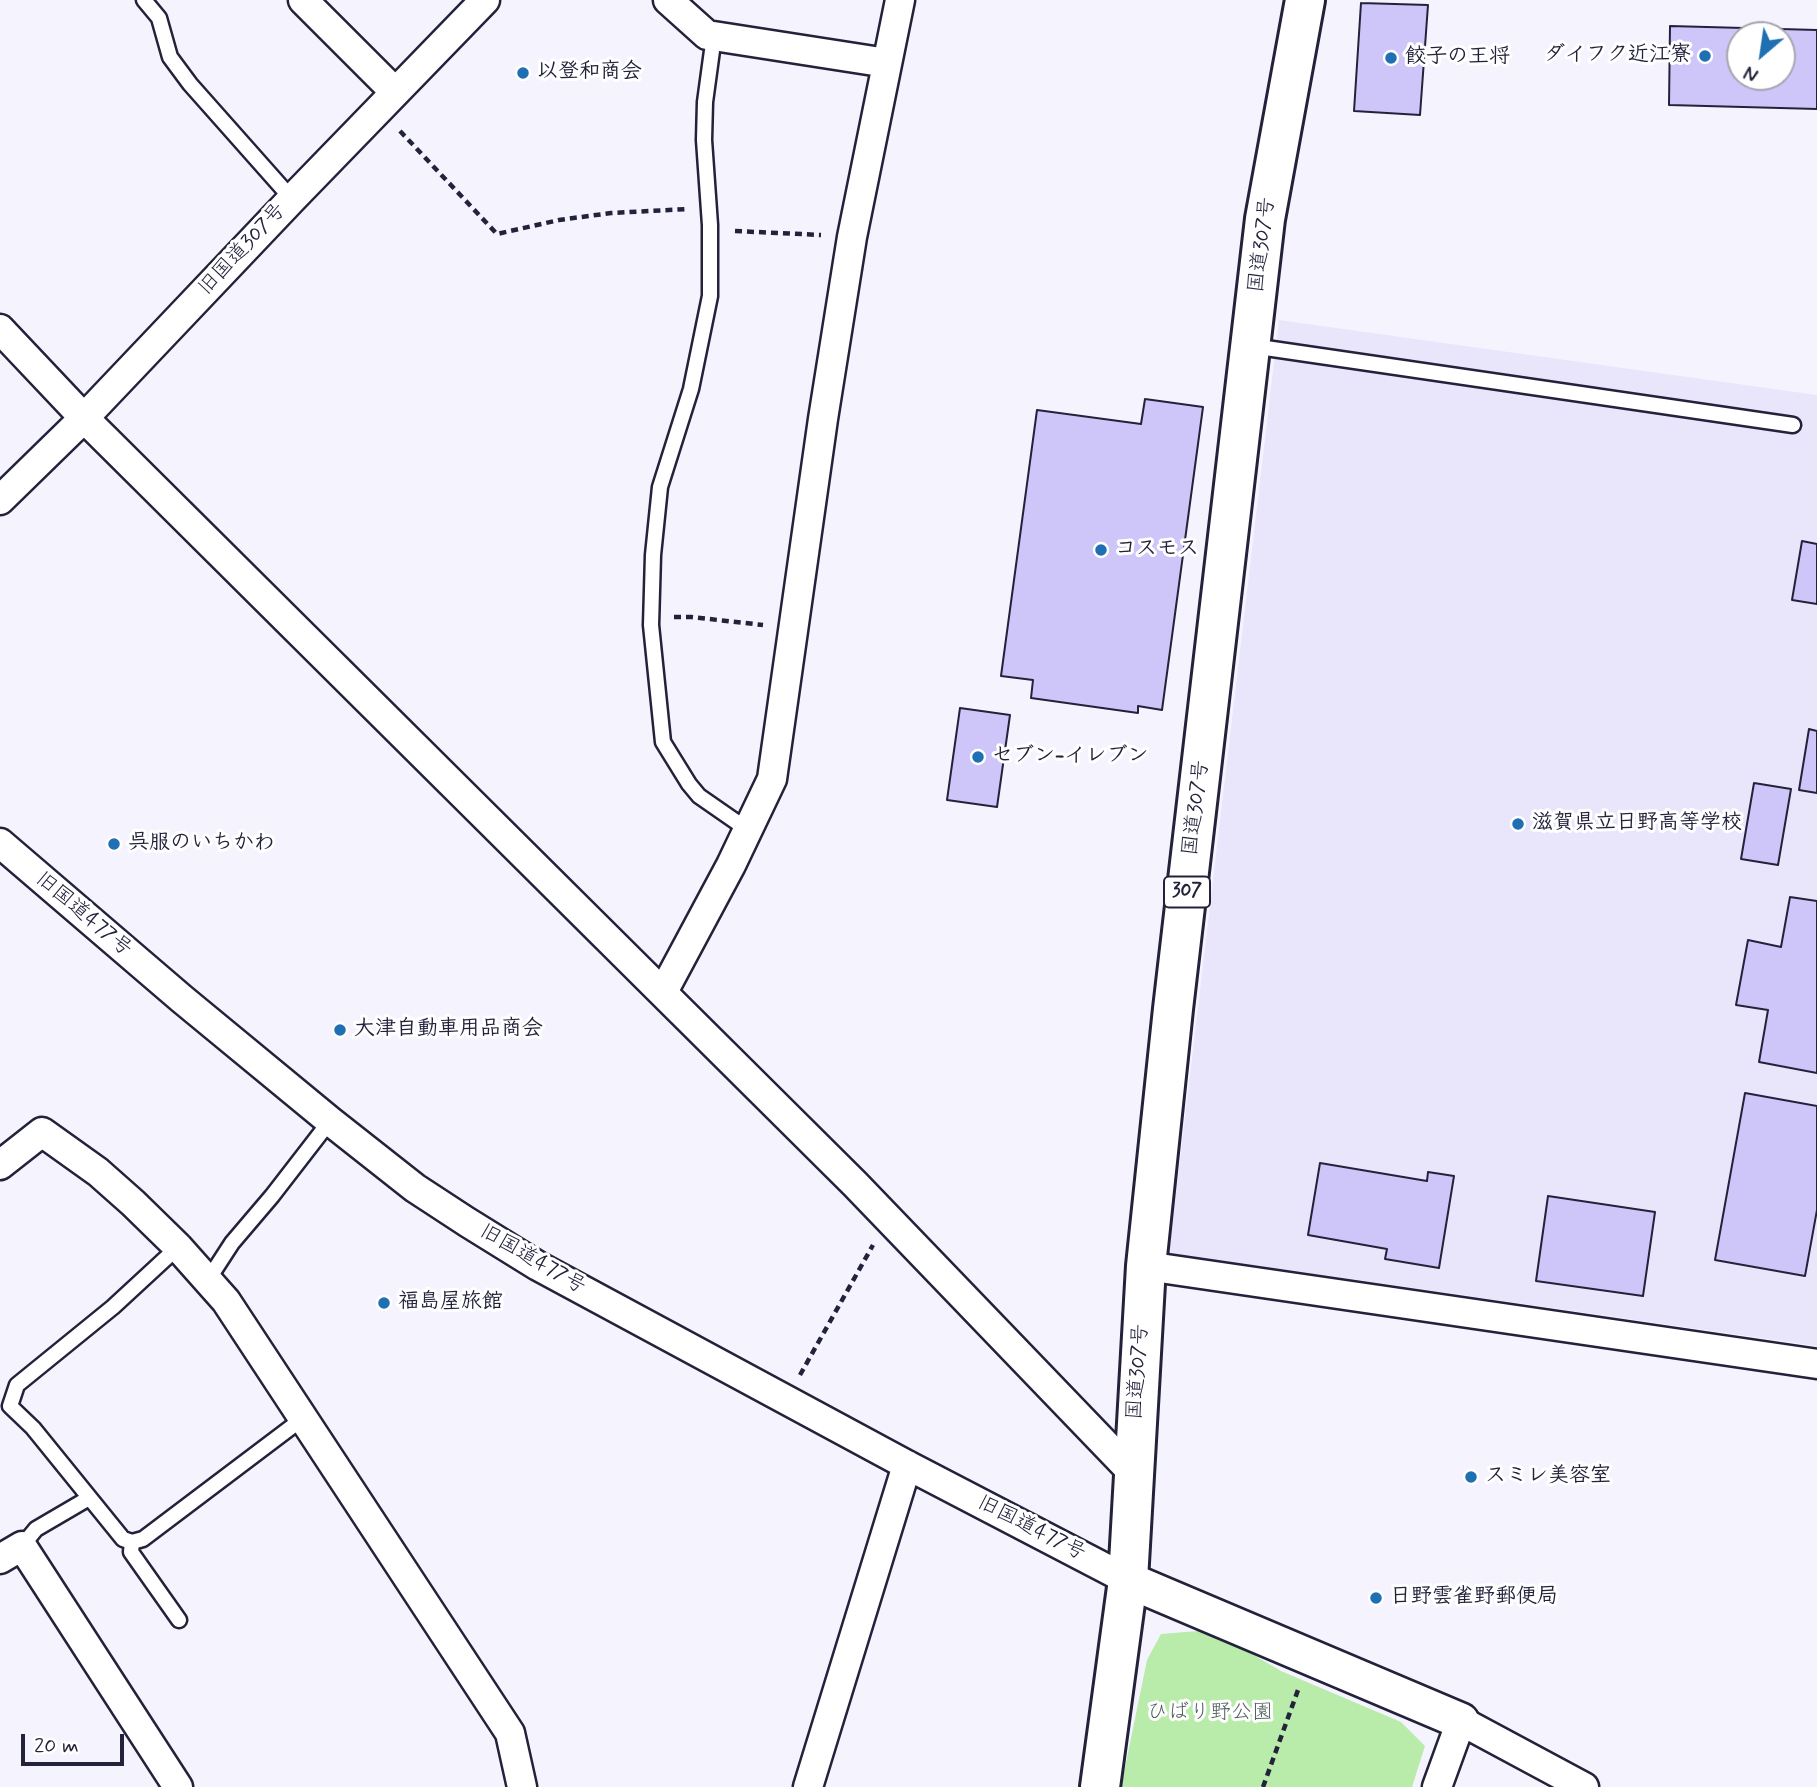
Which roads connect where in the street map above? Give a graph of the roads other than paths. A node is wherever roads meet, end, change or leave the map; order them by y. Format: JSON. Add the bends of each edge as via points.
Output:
{"nodes":[{"id":1,"x":144,"y":0,"type":"edge"},
{"id":2,"x":303,"y":0,"type":"edge"},
{"id":3,"x":485,"y":0,"type":"edge"},
{"id":4,"x":668,"y":0,"type":"edge"},
{"id":5,"x":900,"y":0,"type":"edge"},
{"id":6,"x":1305,"y":0,"type":"edge"},
{"id":7,"x":714,"y":36,"type":"junction"},
{"id":8,"x":887,"y":63,"type":"junction"},
{"id":9,"x":387,"y":101,"type":"junction"},
{"id":10,"x":292,"y":199,"type":"junction"},
{"id":11,"x":0,"y":329,"type":"edge"},
{"id":12,"x":1250,"y":345,"type":"junction"},
{"id":13,"x":84,"y":418,"type":"junction"},
{"id":14,"x":1793,"y":425,"type":"dead end"},
{"id":15,"x":0,"y":500,"type":"edge"},
{"id":16,"x":748,"y":830,"type":"junction"},
{"id":17,"x":0,"y":843,"type":"edge"},
{"id":18,"x":663,"y":992,"type":"junction"},
{"id":19,"x":330,"y":1121,"type":"junction"},
{"id":20,"x":3,"y":1156,"type":"edge"},
{"id":21,"x":178,"y":1247,"type":"junction"},
{"id":22,"x":1146,"y":1266,"type":"junction"},
{"id":23,"x":208,"y":1280,"type":"junction"},
{"id":24,"x":1817,"y":1364,"type":"edge"},
{"id":25,"x":302,"y":1419,"type":"junction"},
{"id":26,"x":907,"y":1465,"type":"junction"},
{"id":27,"x":1133,"y":1473,"type":"junction"},
{"id":28,"x":89,"y":1498,"type":"junction"},
{"id":29,"x":132,"y":1542,"type":"junction"},
{"id":30,"x":11,"y":1553,"type":"edge"},
{"id":31,"x":1128,"y":1580,"type":"junction"},
{"id":32,"x":179,"y":1619,"type":"dead end"},
{"id":33,"x":1461,"y":1721,"type":"junction"},
{"id":34,"x":178,"y":1787,"type":"edge"},
{"id":35,"x":522,"y":1787,"type":"edge"},
{"id":36,"x":808,"y":1787,"type":"edge"},
{"id":37,"x":1100,"y":1787,"type":"edge"},
{"id":38,"x":1437,"y":1787,"type":"edge"},
{"id":39,"x":1584,"y":1787,"type":"edge"}],
"edges":[{"from":1,"to":10,"type":"lane","via":[[159,19],[170,57],[190,84]]},
{"from":2,"to":9,"type":"street"},
{"from":3,"to":9,"type":"street","name":"旧国道307号"},
{"from":4,"to":7,"type":"street","via":[[707,35]]},
{"from":5,"to":8,"type":"street"},
{"from":6,"to":12,"type":"highway","name":"国道307号","number":"307","via":[[1265,219]]},
{"from":7,"to":8,"type":"street"},
{"from":7,"to":16,"type":"lane","via":[[704,127],[710,296],[691,389],[660,487],[651,625],[663,742],[699,796]]},
{"from":8,"to":16,"type":"street","via":[[852,237],[772,779]]},
{"from":9,"to":10,"type":"street","name":"旧国道307号"},
{"from":10,"to":13,"type":"street","name":"旧国道307号"},
{"from":11,"to":13,"type":"street"},
{"from":12,"to":14,"type":"lane"},
{"from":12,"to":22,"type":"highway","name":"国道307号","number":"307"},
{"from":13,"to":15,"type":"street","name":"旧国道307号"},
{"from":13,"to":18,"type":"street"},
{"from":16,"to":18,"type":"street"},
{"from":17,"to":19,"type":"street","name":"旧国道477号"},
{"from":18,"to":27,"type":"street"},
{"from":19,"to":23,"type":"lane"},
{"from":19,"to":26,"type":"street","name":"旧国道477号","via":[[415,1188],[538,1266]]},
{"from":20,"to":21,"type":"street","via":[[42,1132],[98,1172]]},
{"from":21,"to":23,"type":"street"},
{"from":21,"to":28,"type":"lane","via":[[17,1385],[10,1406]]},
{"from":22,"to":24,"type":"street"},
{"from":22,"to":27,"type":"highway","name":"国道307号","number":"307"},
{"from":23,"to":25,"type":"street"},
{"from":25,"to":29,"type":"lane","via":[[143,1539]]},
{"from":25,"to":35,"type":"street","via":[[510,1733]]},
{"from":26,"to":31,"type":"street","name":"旧国道477号"},
{"from":26,"to":36,"type":"street"},
{"from":27,"to":31,"type":"highway","name":"国道307号","number":"307"},
{"from":28,"to":29,"type":"lane","via":[[123,1539]]},
{"from":28,"to":30,"type":"lane","via":[[36,1529]]},
{"from":29,"to":32,"type":"lane","via":[[131,1552]]},
{"from":30,"to":34,"type":"street"},
{"from":31,"to":33,"type":"street"},
{"from":31,"to":37,"type":"highway","name":"国道307号","number":"307"},
{"from":33,"to":38,"type":"street"},
{"from":33,"to":39,"type":"street"}]}
